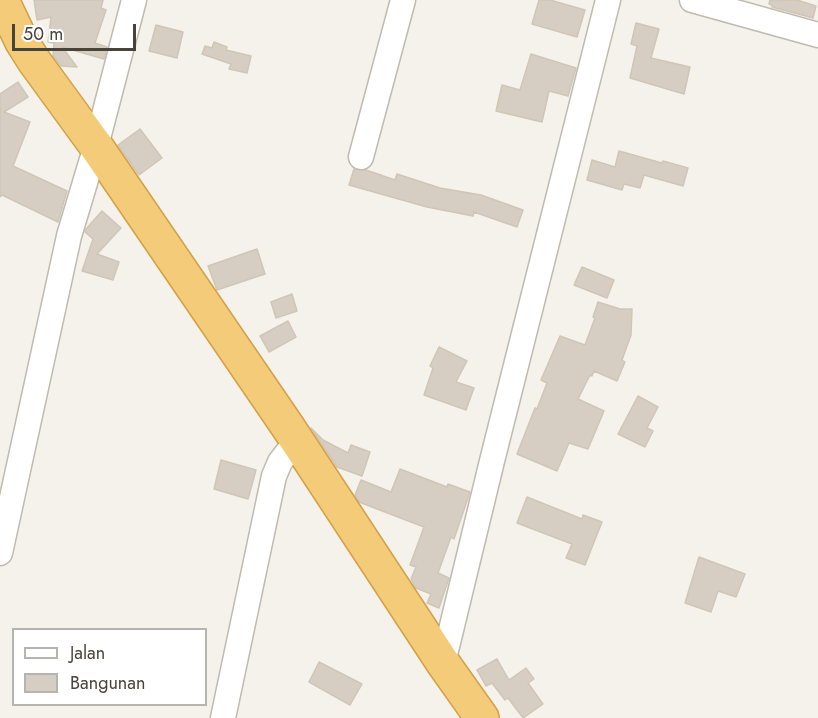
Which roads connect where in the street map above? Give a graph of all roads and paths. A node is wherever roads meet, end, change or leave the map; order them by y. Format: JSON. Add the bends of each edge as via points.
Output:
{"nodes":[{"id":1,"x":2,"y":0,"type":"edge"},
{"id":2,"x":134,"y":0,"type":"edge"},
{"id":3,"x":403,"y":0,"type":"edge"},
{"id":4,"x":608,"y":0,"type":"edge"},
{"id":5,"x":692,"y":0,"type":"edge"},
{"id":6,"x":818,"y":35,"type":"edge"},
{"id":7,"x":96,"y":146,"type":"junction"},
{"id":8,"x":361,"y":157,"type":"dead end"},
{"id":9,"x":297,"y":440,"type":"junction"},
{"id":10,"x":0,"y":553,"type":"edge"},
{"id":11,"x":443,"y":663,"type":"junction"},
{"id":12,"x":223,"y":718,"type":"edge"},
{"id":13,"x":482,"y":718,"type":"edge"}],
"edges":[{"from":1,"to":7,"type":"highway","via":[[34,61]]},
{"from":2,"to":7,"type":"street"},
{"from":3,"to":8,"type":"street"},
{"from":4,"to":11,"type":"street"},
{"from":5,"to":6,"type":"street"},
{"from":7,"to":9,"type":"highway"},
{"from":7,"to":10,"type":"street","via":[[69,236]]},
{"from":9,"to":11,"type":"highway"},
{"from":9,"to":12,"type":"street","via":[[274,476]]},
{"from":11,"to":13,"type":"highway"}]}
